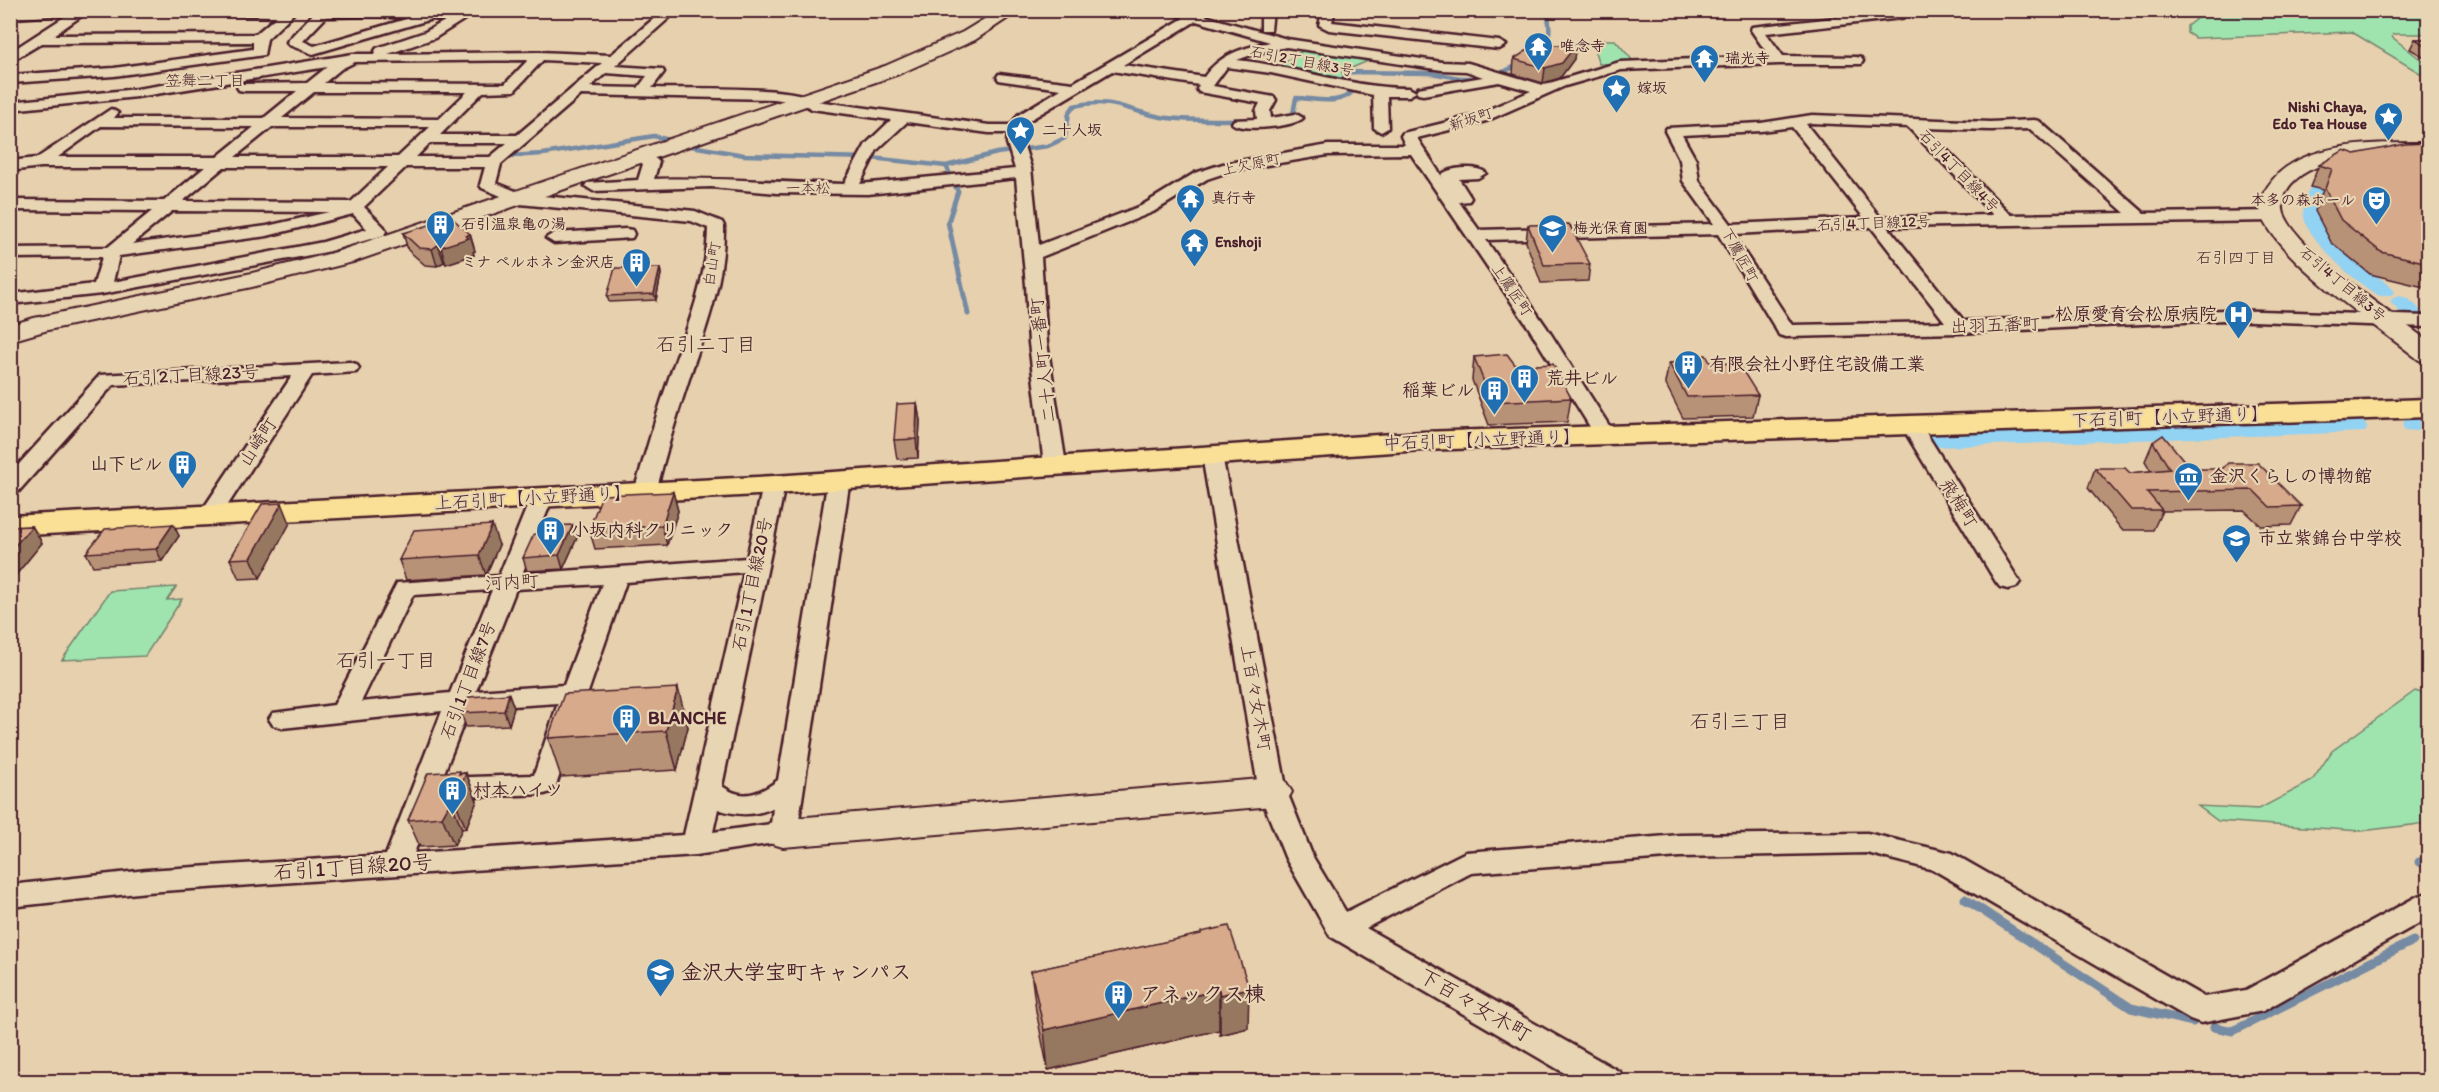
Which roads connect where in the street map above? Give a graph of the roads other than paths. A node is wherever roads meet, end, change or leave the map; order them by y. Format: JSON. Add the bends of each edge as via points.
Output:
{"nodes":[{"id":1,"x":61,"y":10,"type":"edge"},
{"id":2,"x":84,"y":10,"type":"edge"},
{"id":3,"x":162,"y":10,"type":"edge"},
{"id":4,"x":473,"y":10,"type":"edge"},
{"id":5,"x":672,"y":10,"type":"edge"},
{"id":6,"x":1012,"y":10,"type":"edge"},
{"id":7,"x":1171,"y":10,"type":"edge"},
{"id":8,"x":1267,"y":10,"type":"edge"},
{"id":9,"x":1329,"y":10,"type":"edge"},
{"id":10,"x":1422,"y":10,"type":"edge"},
{"id":11,"x":1898,"y":10,"type":"edge"},
{"id":12,"x":291,"y":11,"type":"edge"},
{"id":13,"x":30,"y":12,"type":"edge"},
{"id":14,"x":324,"y":12,"type":"edge"},
{"id":15,"x":10,"y":14,"type":"edge"},
{"id":16,"x":1200,"y":14,"type":"edge"},
{"id":17,"x":432,"y":15,"type":"junction"},
{"id":18,"x":1435,"y":16,"type":"edge"},
{"id":19,"x":458,"y":19,"type":"junction"},
{"id":20,"x":1500,"y":25,"type":"edge"},
{"id":21,"x":1266,"y":27,"type":"dead end"},
{"id":22,"x":260,"y":38,"type":"junction"},
{"id":23,"x":38,"y":39,"type":"junction"},
{"id":24,"x":1286,"y":43,"type":"junction"},
{"id":25,"x":539,"y":56,"type":"junction"},
{"id":26,"x":10,"y":58,"type":"edge"},
{"id":27,"x":353,"y":58,"type":"junction"},
{"id":28,"x":614,"y":59,"type":"junction"},
{"id":29,"x":1779,"y":60,"type":"junction"},
{"id":30,"x":1856,"y":61,"type":"dead end"},
{"id":31,"x":1224,"y":63,"type":"junction"},
{"id":32,"x":1110,"y":67,"type":"junction"},
{"id":33,"x":1468,"y":67,"type":"junction"},
{"id":34,"x":602,"y":69,"type":"junction"},
{"id":35,"x":1004,"y":77,"type":"dead end"},
{"id":36,"x":10,"y":79,"type":"edge"},
{"id":37,"x":1500,"y":79,"type":"junction"},
{"id":38,"x":1208,"y":82,"type":"junction"},
{"id":39,"x":1348,"y":82,"type":"dead end"},
{"id":40,"x":181,"y":87,"type":"junction"},
{"id":41,"x":1073,"y":87,"type":"junction"},
{"id":42,"x":311,"y":88,"type":"junction"},
{"id":43,"x":480,"y":88,"type":"junction"},
{"id":44,"x":1545,"y":90,"type":"junction"},
{"id":45,"x":577,"y":91,"type":"junction"},
{"id":46,"x":1416,"y":91,"type":"junction"},
{"id":47,"x":1380,"y":92,"type":"junction"},
{"id":48,"x":140,"y":93,"type":"junction"},
{"id":49,"x":642,"y":93,"type":"junction"},
{"id":50,"x":806,"y":99,"type":"junction"},
{"id":51,"x":10,"y":106,"type":"edge"},
{"id":52,"x":906,"y":117,"type":"junction"},
{"id":53,"x":1296,"y":118,"type":"dead end"},
{"id":54,"x":98,"y":122,"type":"junction"},
{"id":55,"x":270,"y":122,"type":"junction"},
{"id":56,"x":1796,"y":122,"type":"junction"},
{"id":57,"x":443,"y":123,"type":"junction"},
{"id":58,"x":1239,"y":123,"type":"dead end"},
{"id":59,"x":1265,"y":123,"type":"junction"},
{"id":60,"x":1912,"y":123,"type":"junction"},
{"id":61,"x":1019,"y":124,"type":"junction"},
{"id":62,"x":1381,"y":128,"type":"dead end"},
{"id":63,"x":427,"y":139,"type":"junction"},
{"id":64,"x":521,"y":139,"type":"junction"},
{"id":65,"x":1415,"y":149,"type":"junction"},
{"id":66,"x":2428,"y":149,"type":"edge"},
{"id":67,"x":640,"y":157,"type":"junction"},
{"id":68,"x":40,"y":162,"type":"junction"},
{"id":69,"x":221,"y":162,"type":"junction"},
{"id":70,"x":403,"y":162,"type":"junction"},
{"id":71,"x":494,"y":162,"type":"junction"},
{"id":72,"x":10,"y":166,"type":"edge"},
{"id":73,"x":1023,"y":173,"type":"junction"},
{"id":74,"x":1478,"y":173,"type":"dead end"},
{"id":75,"x":645,"y":184,"type":"junction"},
{"id":76,"x":1425,"y":184,"type":"dead end"},
{"id":77,"x":593,"y":186,"type":"dead end"},
{"id":78,"x":850,"y":188,"type":"junction"},
{"id":79,"x":520,"y":199,"type":"junction"},
{"id":80,"x":10,"y":205,"type":"edge"},
{"id":81,"x":167,"y":206,"type":"junction"},
{"id":82,"x":355,"y":207,"type":"junction"},
{"id":83,"x":1462,"y":214,"type":"junction"},
{"id":84,"x":2274,"y":216,"type":"junction"},
{"id":85,"x":2139,"y":217,"type":"junction"},
{"id":86,"x":2006,"y":219,"type":"junction"},
{"id":87,"x":1877,"y":222,"type":"junction"},
{"id":88,"x":1726,"y":229,"type":"junction"},
{"id":89,"x":626,"y":234,"type":"dead end"},
{"id":90,"x":1474,"y":234,"type":"junction"},
{"id":91,"x":554,"y":238,"type":"dead end"},
{"id":92,"x":112,"y":252,"type":"junction"},
{"id":93,"x":10,"y":253,"type":"edge"},
{"id":94,"x":1032,"y":254,"type":"junction"},
{"id":95,"x":102,"y":289,"type":"junction"},
{"id":96,"x":10,"y":299,"type":"edge"},
{"id":97,"x":2384,"y":319,"type":"junction"},
{"id":98,"x":2428,"y":322,"type":"edge"},
{"id":99,"x":1959,"y":327,"type":"junction"},
{"id":100,"x":1786,"y":331,"type":"joint"},
{"id":101,"x":10,"y":333,"type":"edge"},
{"id":102,"x":2428,"y":354,"type":"edge"},
{"id":103,"x":349,"y":368,"type":"dead end"},
{"id":104,"x":306,"y":370,"type":"junction"},
{"id":105,"x":2428,"y":408,"type":"edge"},
{"id":106,"x":1911,"y":425,"type":"junction"},
{"id":107,"x":1605,"y":435,"type":"junction"},
{"id":108,"x":1212,"y":455,"type":"junction"},
{"id":109,"x":1055,"y":465,"type":"junction"},
{"id":110,"x":839,"y":479,"type":"junction"},
{"id":111,"x":774,"y":485,"type":"junction"},
{"id":112,"x":10,"y":488,"type":"edge"},
{"id":113,"x":645,"y":492,"type":"junction"},
{"id":114,"x":542,"y":497,"type":"junction"},
{"id":115,"x":210,"y":515,"type":"junction"},
{"id":116,"x":10,"y":525,"type":"edge"},
{"id":117,"x":757,"y":564,"type":"junction"},
{"id":118,"x":617,"y":576,"type":"junction"},
{"id":119,"x":507,"y":582,"type":"junction"},
{"id":120,"x":2008,"y":582,"type":"dead end"},
{"id":121,"x":574,"y":693,"type":"junction"},
{"id":122,"x":459,"y":700,"type":"junction"},
{"id":123,"x":343,"y":713,"type":"junction"},
{"id":124,"x":282,"y":719,"type":"dead end"},
{"id":125,"x":790,"y":785,"type":"junction"},
{"id":126,"x":427,"y":789,"type":"junction"},
{"id":127,"x":708,"y":790,"type":"junction"},
{"id":128,"x":1273,"y":792,"type":"junction"},
{"id":129,"x":783,"y":833,"type":"junction"},
{"id":130,"x":696,"y":845,"type":"junction"},
{"id":131,"x":396,"y":864,"type":"junction"},
{"id":132,"x":10,"y":896,"type":"edge"},
{"id":133,"x":2428,"y":904,"type":"edge"},
{"id":134,"x":1340,"y":928,"type":"junction"},
{"id":135,"x":1609,"y":1082,"type":"edge"}],
"edges":[{"from":1,"to":13,"type":"street"},
{"from":2,"to":23,"type":"street"},
{"from":3,"to":12,"type":"street"},
{"from":4,"to":19,"type":"street"},
{"from":5,"to":28,"type":"street"},
{"from":6,"to":50,"type":"street","via":[[969,36],[892,70]]},
{"from":7,"to":16,"type":"street"},
{"from":8,"to":21,"type":"street"},
{"from":9,"to":20,"type":"street","via":[[1324,25],[1329,26]]},
{"from":10,"to":18,"type":"street"},
{"from":11,"to":29,"type":"street","via":[[1902,14],[1757,30]]},
{"from":12,"to":22,"type":"street"},
{"from":13,"to":15,"type":"street"},
{"from":14,"to":17,"type":"street"},
{"from":14,"to":17,"type":"street","via":[[294,42],[313,50]]},
{"from":16,"to":24,"type":"street"},
{"from":16,"to":32,"type":"street"},
{"from":17,"to":19,"type":"street"},
{"from":18,"to":20,"type":"street"},
{"from":19,"to":27,"type":"street","via":[[430,35]]},
{"from":20,"to":33,"type":"street","via":[[1493,55]]},
{"from":22,"to":23,"type":"street"},
{"from":22,"to":36,"type":"street","via":[[260,52],[114,72]]},
{"from":23,"to":26,"type":"street"},
{"from":24,"to":31,"type":"street","via":[[1239,53]]},
{"from":24,"to":33,"type":"street"},
{"from":25,"to":27,"type":"street"},
{"from":25,"to":28,"type":"street"},
{"from":25,"to":43,"type":"street","via":[[509,88]]},
{"from":27,"to":40,"type":"street"},
{"from":27,"to":42,"type":"street","via":[[336,66]]},
{"from":28,"to":34,"type":"street"},
{"from":29,"to":30,"type":"street"},
{"from":29,"to":44,"type":"street","via":[[1620,66]]},
{"from":31,"to":38,"type":"street"},
{"from":31,"to":47,"type":"street","name":"石引2丁目線3号"},
{"from":32,"to":38,"type":"street"},
{"from":32,"to":41,"type":"street"},
{"from":33,"to":37,"type":"street"},
{"from":34,"to":45,"type":"street"},
{"from":34,"to":49,"type":"street","via":[[657,72]]},
{"from":35,"to":41,"type":"street"},
{"from":37,"to":44,"type":"street"},
{"from":37,"to":46,"type":"street","name":"石引2丁目線3号"},
{"from":38,"to":59,"type":"street","via":[[1204,89],[1269,100],[1263,111]]},
{"from":39,"to":46,"type":"street","via":[[1397,85]]},
{"from":40,"to":42,"type":"street"},
{"from":40,"to":48,"type":"street"},
{"from":41,"to":61,"type":"street"},
{"from":42,"to":43,"type":"street"},
{"from":42,"to":55,"type":"street"},
{"from":43,"to":57,"type":"street"},
{"from":44,"to":65,"type":"street","name":"新坂町","via":[[1481,118],[1408,136]]},
{"from":45,"to":49,"type":"street"},
{"from":45,"to":64,"type":"street"},
{"from":46,"to":47,"type":"street","name":"石引2丁目線3号"},
{"from":47,"to":62,"type":"street"},
{"from":48,"to":51,"type":"street"},
{"from":48,"to":54,"type":"street"},
{"from":49,"to":50,"type":"street"},
{"from":50,"to":52,"type":"street","via":[[812,105]]},
{"from":50,"to":67,"type":"street"},
{"from":52,"to":61,"type":"street","via":[[989,129]]},
{"from":52,"to":78,"type":"street","via":[[889,128],[863,157]]},
{"from":53,"to":59,"type":"street"},
{"from":54,"to":55,"type":"street"},
{"from":54,"to":68,"type":"street"},
{"from":55,"to":57,"type":"street"},
{"from":55,"to":69,"type":"street"},
{"from":56,"to":60,"type":"street","via":[[1812,118]]},
{"from":56,"to":87,"type":"street"},
{"from":56,"to":88,"type":"street","name":"下鷹匠町","via":[[1669,134],[1688,160],[1691,182]]},
{"from":57,"to":63,"type":"street"},
{"from":58,"to":59,"type":"street"},
{"from":60,"to":85,"type":"street","via":[[2034,124]]},
{"from":60,"to":86,"type":"street","name":"石引4丁目線4号"},
{"from":61,"to":73,"type":"street","name":"二十人町一番町","via":[[1016,143]]},
{"from":63,"to":64,"type":"street"},
{"from":63,"to":70,"type":"street"},
{"from":64,"to":71,"type":"street"},
{"from":65,"to":83,"type":"street","name":"上鷹匠町"},
{"from":65,"to":94,"type":"street","name":"上欠原町","via":[[1328,150],[1227,168],[1175,189],[1147,209]]},
{"from":66,"to":84,"type":"street","via":[[2357,151],[2305,165],[2279,183],[2272,197]]},
{"from":67,"to":75,"type":"street","via":[[651,162]]},
{"from":67,"to":79,"type":"street"},
{"from":68,"to":69,"type":"street"},
{"from":68,"to":72,"type":"street"},
{"from":69,"to":70,"type":"street"},
{"from":69,"to":81,"type":"street"},
{"from":70,"to":71,"type":"street"},
{"from":70,"to":82,"type":"street"},
{"from":71,"to":79,"type":"street","via":[[488,185]]},
{"from":73,"to":78,"type":"street","name":"一本松","via":[[902,187]]},
{"from":73,"to":94,"type":"street","name":"二十人町一番町"},
{"from":74,"to":83,"type":"street","via":[[1449,175],[1468,206]]},
{"from":75,"to":77,"type":"street","name":"一本松"},
{"from":75,"to":78,"type":"street","name":"一本松","via":[[711,182],[777,188]]},
{"from":76,"to":83,"type":"street"},
{"from":79,"to":101,"type":"street","via":[[344,257]]},
{"from":79,"to":113,"type":"street","name":"白山町","via":[[694,216],[716,226],[703,315]]},
{"from":80,"to":81,"type":"street"},
{"from":81,"to":82,"type":"street"},
{"from":81,"to":92,"type":"street"},
{"from":82,"to":92,"type":"street","via":[[267,231]]},
{"from":82,"to":95,"type":"street","via":[[378,231],[326,247]]},
{"from":83,"to":90,"type":"street","name":"上鷹匠町"},
{"from":84,"to":85,"type":"street","name":"石引4丁目線12号"},
{"from":84,"to":97,"type":"street","name":"石引4丁目線3号","via":[[2300,250]]},
{"from":85,"to":86,"type":"street","name":"石引4丁目線12号"},
{"from":86,"to":87,"type":"street","name":"石引4丁目線12号"},
{"from":87,"to":88,"type":"street","name":"石引4丁目線12号"},
{"from":87,"to":99,"type":"street"},
{"from":88,"to":90,"type":"street","name":"石引4丁目線12号"},
{"from":88,"to":100,"type":"street","name":"下鷹匠町","via":[[1727,238]]},
{"from":89,"to":91,"type":"street"},
{"from":90,"to":107,"type":"street","name":"上鷹匠町"},
{"from":92,"to":93,"type":"street"},
{"from":92,"to":95,"type":"street"},
{"from":94,"to":109,"type":"street","name":"二十人町一番町","via":[[1038,343]]},
{"from":95,"to":96,"type":"street"},
{"from":97,"to":98,"type":"street","name":"出羽五番町"},
{"from":97,"to":99,"type":"street","name":"出羽五番町","via":[[2224,315]]},
{"from":97,"to":102,"type":"street","name":"石引4丁目線3号"},
{"from":99,"to":100,"type":"street","name":"出羽五番町"},
{"from":103,"to":104,"type":"street","name":"石引2丁目線23号"},
{"from":104,"to":112,"type":"street","name":"石引2丁目線23号","via":[[107,379]]},
{"from":104,"to":115,"type":"street","name":"山崎町"},
{"from":105,"to":106,"type":"main road","name":"下石引町【小立野通り】"},
{"from":106,"to":107,"type":"main road","name":"中石引町【小立野通り】"},
{"from":106,"to":120,"type":"street","name":"飛梅町"},
{"from":107,"to":108,"type":"main road","name":"中石引町【小立野通り】","via":[[1422,441]]},
{"from":108,"to":109,"type":"main road","name":"中石引町【小立野通り】"},
{"from":108,"to":128,"type":"street","name":"上百々女木町"},
{"from":109,"to":110,"type":"main road","name":"上石引町【小立野通り】"},
{"from":110,"to":111,"type":"main road","name":"上石引町【小立野通り】"},
{"from":110,"to":125,"type":"street"},
{"from":111,"to":113,"type":"main road","name":"上石引町【小立野通り】"},
{"from":111,"to":117,"type":"street","name":"石引1丁目線20号"},
{"from":113,"to":114,"type":"main road","name":"上石引町【小立野通り】"},
{"from":114,"to":115,"type":"main road","name":"上石引町【小立野通り】"},
{"from":114,"to":119,"type":"street","name":"石引1丁目線7号"},
{"from":115,"to":116,"type":"main road","name":"上石引町【小立野通り】"},
{"from":117,"to":118,"type":"street","name":"河内町"},
{"from":117,"to":127,"type":"street","name":"石引1丁目線20号"},
{"from":118,"to":119,"type":"street","name":"河内町"},
{"from":118,"to":121,"type":"street"},
{"from":119,"to":122,"type":"street","name":"石引1丁目線7号"},
{"from":119,"to":123,"type":"street","name":"河内町","via":[[405,588]]},
{"from":121,"to":122,"type":"street"},
{"from":121,"to":126,"type":"street","via":[[544,784]]},
{"from":122,"to":123,"type":"street"},
{"from":122,"to":126,"type":"street","name":"石引1丁目線7号"},
{"from":123,"to":124,"type":"street"},
{"from":125,"to":127,"type":"street","via":[[775,797],[747,806],[729,804]]},
{"from":125,"to":129,"type":"street"},
{"from":126,"to":131,"type":"street","name":"石引1丁目線7号"},
{"from":127,"to":130,"type":"street","name":"石引1丁目線20号"},
{"from":128,"to":129,"type":"street"},
{"from":128,"to":134,"type":"street","name":"上百々女木町","via":[[1300,859]]},
{"from":129,"to":130,"type":"street","name":"石引1丁目線20号"},
{"from":130,"to":131,"type":"street","name":"石引1丁目線20号"},
{"from":131,"to":132,"type":"street","name":"石引1丁目線20号","via":[[147,881]]},
{"from":133,"to":134,"type":"street","via":[[2252,1002],[2201,1010],[1942,861],[1867,843],[1680,846],[1466,863]]},
{"from":134,"to":135,"type":"street","name":"下百々女木町"}]}
